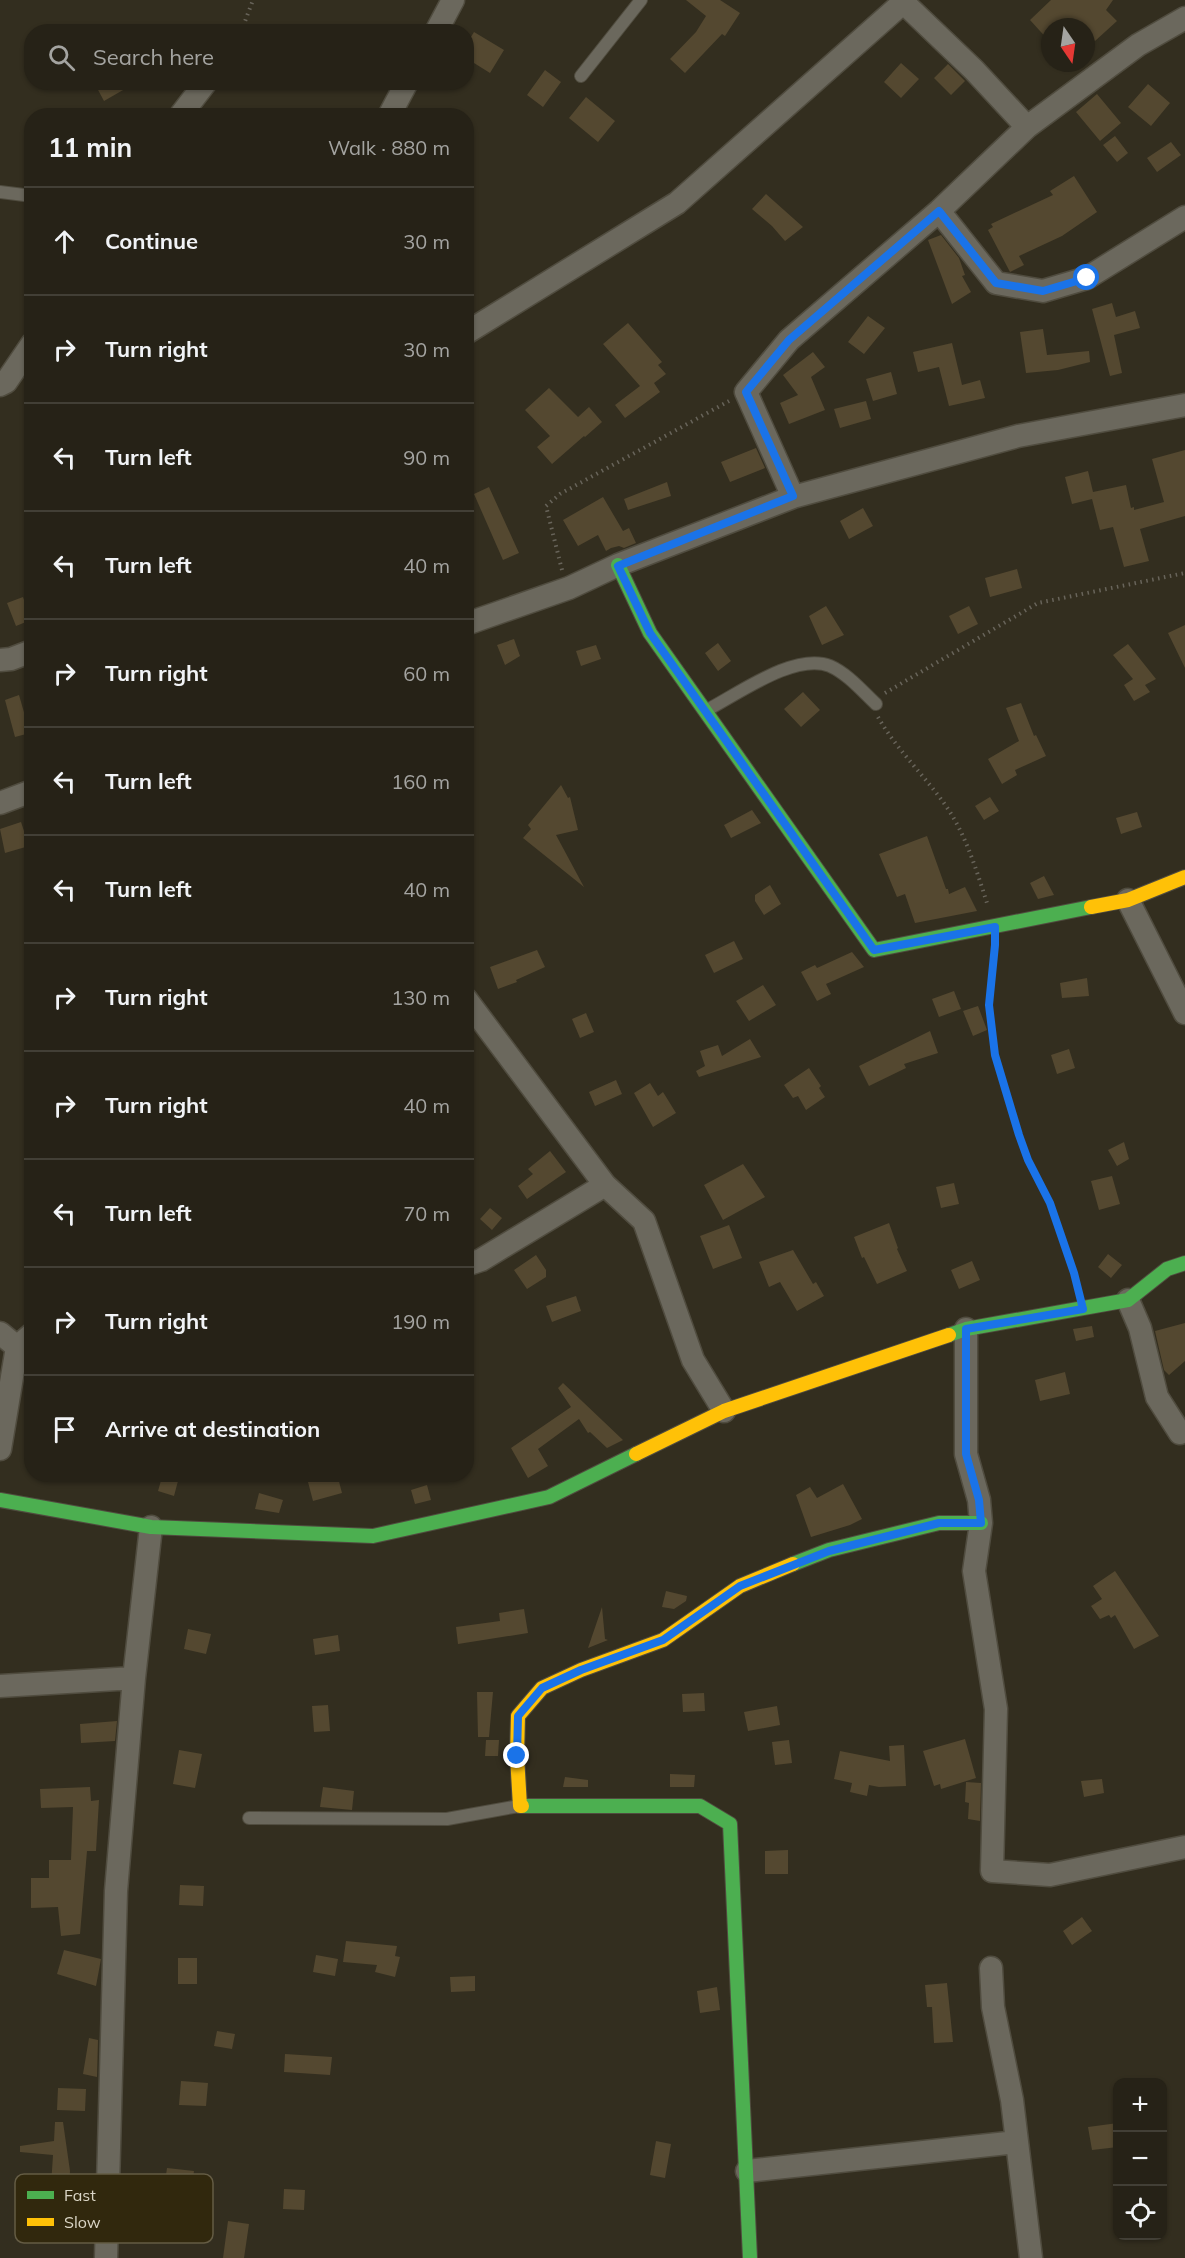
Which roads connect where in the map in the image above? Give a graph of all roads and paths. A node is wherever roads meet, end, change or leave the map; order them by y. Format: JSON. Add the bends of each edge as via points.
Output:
{"nodes":[{"id":1,"x":253,"y":0,"type":"edge"},
{"id":2,"x":453,"y":0,"type":"edge"},
{"id":3,"x":641,"y":0,"type":"edge"},
{"id":4,"x":905,"y":1,"type":"edge"},
{"id":5,"x":1185,"y":18,"type":"edge"},
{"id":6,"x":244,"y":24,"type":"edge"},
{"id":7,"x":440,"y":24,"type":"edge"},
{"id":8,"x":581,"y":76,"type":"dead end"},
{"id":9,"x":200,"y":90,"type":"edge"},
{"id":10,"x":403,"y":90,"type":"edge"},
{"id":11,"x":186,"y":108,"type":"edge"},
{"id":12,"x":393,"y":108,"type":"edge"},
{"id":13,"x":1027,"y":127,"type":"junction"},
{"id":14,"x":0,"y":192,"type":"edge"},
{"id":15,"x":24,"y":194,"type":"edge"},
{"id":16,"x":939,"y":211,"type":"junction"},
{"id":17,"x":1185,"y":217,"type":"edge"},
{"id":18,"x":474,"y":328,"type":"edge"},
{"id":19,"x":24,"y":356,"type":"edge"},
{"id":20,"x":0,"y":385,"type":"edge"},
{"id":21,"x":746,"y":392,"type":"junction"},
{"id":22,"x":1185,"y":405,"type":"edge"},
{"id":23,"x":793,"y":496,"type":"junction"},
{"id":24,"x":618,"y":566,"type":"junction"},
{"id":25,"x":1185,"y":573,"type":"edge"},
{"id":26,"x":569,"y":588,"type":"junction"},
{"id":27,"x":474,"y":621,"type":"edge"},
{"id":28,"x":24,"y":654,"type":"edge"},
{"id":29,"x":0,"y":660,"type":"edge"},
{"id":30,"x":876,"y":704,"type":"junction"},
{"id":31,"x":705,"y":711,"type":"junction"},
{"id":32,"x":24,"y":794,"type":"edge"},
{"id":33,"x":0,"y":803,"type":"edge"},
{"id":34,"x":1185,"y":877,"type":"edge"},
{"id":35,"x":1128,"y":900,"type":"junction"},
{"id":36,"x":995,"y":927,"type":"junction"},
{"id":37,"x":474,"y":1010,"type":"edge"},
{"id":38,"x":1185,"y":1013,"type":"edge"},
{"id":39,"x":605,"y":1185,"type":"junction"},
{"id":40,"x":474,"y":1262,"type":"edge"},
{"id":41,"x":1185,"y":1263,"type":"edge"},
{"id":42,"x":1128,"y":1300,"type":"junction"},
{"id":43,"x":1083,"y":1309,"type":"junction"},
{"id":44,"x":966,"y":1329,"type":"junction"},
{"id":45,"x":16,"y":1338,"type":"edge"},
{"id":46,"x":724,"y":1411,"type":"junction"},
{"id":47,"x":1180,"y":1433,"type":"dead end"},
{"id":48,"x":0,"y":1449,"type":"edge"},
{"id":49,"x":0,"y":1500,"type":"edge"},
{"id":50,"x":981,"y":1523,"type":"junction"},
{"id":51,"x":151,"y":1527,"type":"junction"},
{"id":52,"x":134,"y":1678,"type":"junction"},
{"id":53,"x":0,"y":1686,"type":"edge"},
{"id":54,"x":520,"y":1806,"type":"junction"},
{"id":55,"x":249,"y":1818,"type":"dead end"},
{"id":56,"x":1185,"y":1847,"type":"edge"},
{"id":57,"x":991,"y":1968,"type":"dead end"},
{"id":58,"x":1017,"y":2142,"type":"junction"},
{"id":59,"x":747,"y":2171,"type":"junction"},
{"id":60,"x":108,"y":2174,"type":"edge"},
{"id":61,"x":106,"y":2243,"type":"edge"},
{"id":62,"x":106,"y":2258,"type":"edge"},
{"id":63,"x":750,"y":2258,"type":"edge"},
{"id":64,"x":1031,"y":2258,"type":"edge"}],
"edges":[{"from":1,"to":6,"type":"path"},
{"from":2,"to":7,"type":"street"},
{"from":3,"to":8,"type":"lane"},
{"from":4,"to":13,"type":"street"},
{"from":4,"to":18,"type":"street","via":[[677,203]]},
{"from":5,"to":13,"type":"street","via":[[1138,45]]},
{"from":9,"to":11,"type":"street"},
{"from":10,"to":12,"type":"street"},
{"from":13,"to":16,"type":"street"},
{"from":14,"to":15,"type":"lane"},
{"from":16,"to":17,"type":"street","via":[[996,283],[1043,291],[1087,278]]},
{"from":16,"to":21,"type":"street","via":[[789,340]]},
{"from":19,"to":20,"type":"street"},
{"from":21,"to":23,"type":"street"},
{"from":21,"to":26,"type":"path","via":[[560,494],[546,506]]},
{"from":22,"to":23,"type":"street","via":[[1018,436]]},
{"from":23,"to":24,"type":"street"},
{"from":24,"to":26,"type":"street"},
{"from":24,"to":31,"type":"street","via":[[650,633]]},
{"from":25,"to":30,"type":"path","via":[[1038,603],[881,696]]},
{"from":26,"to":27,"type":"street"},
{"from":28,"to":29,"type":"street"},
{"from":30,"to":31,"type":"lane","via":[[828,665],[805,664],[779,670]]},
{"from":30,"to":36,"type":"path","via":[[883,725],[959,827]]},
{"from":31,"to":36,"type":"street","via":[[874,950]]},
{"from":32,"to":33,"type":"street"},
{"from":34,"to":35,"type":"street"},
{"from":35,"to":36,"type":"street"},
{"from":35,"to":38,"type":"street"},
{"from":36,"to":43,"type":"path","via":[[989,1005],[995,1055],[1028,1160],[1050,1203]]},
{"from":37,"to":39,"type":"street"},
{"from":39,"to":40,"type":"street"},
{"from":39,"to":46,"type":"street","via":[[644,1221],[693,1360]]},
{"from":41,"to":42,"type":"street","via":[[1167,1269]]},
{"from":42,"to":43,"type":"street"},
{"from":42,"to":47,"type":"street","via":[[1140,1328],[1157,1397]]},
{"from":43,"to":44,"type":"street"},
{"from":44,"to":46,"type":"street"},
{"from":44,"to":50,"type":"street","via":[[966,1454]]},
{"from":45,"to":48,"type":"street"},
{"from":46,"to":51,"type":"street","via":[[549,1497],[373,1536]]},
{"from":49,"to":51,"type":"street"},
{"from":50,"to":54,"type":"street","via":[[939,1523],[829,1551],[740,1586],[663,1640],[542,1688],[518,1716]]},
{"from":50,"to":56,"type":"street","via":[[974,1571],[996,1709],[992,1871],[1050,1875]]},
{"from":51,"to":52,"type":"street"},
{"from":52,"to":53,"type":"street"},
{"from":52,"to":60,"type":"street","via":[[116,1891]]},
{"from":54,"to":55,"type":"lane","via":[[447,1819]]},
{"from":54,"to":59,"type":"street","via":[[700,1806],[730,1824]]},
{"from":57,"to":58,"type":"street","via":[[993,2007]]},
{"from":58,"to":59,"type":"street"},
{"from":58,"to":64,"type":"street"},
{"from":59,"to":63,"type":"street"},
{"from":61,"to":62,"type":"street"}]}
